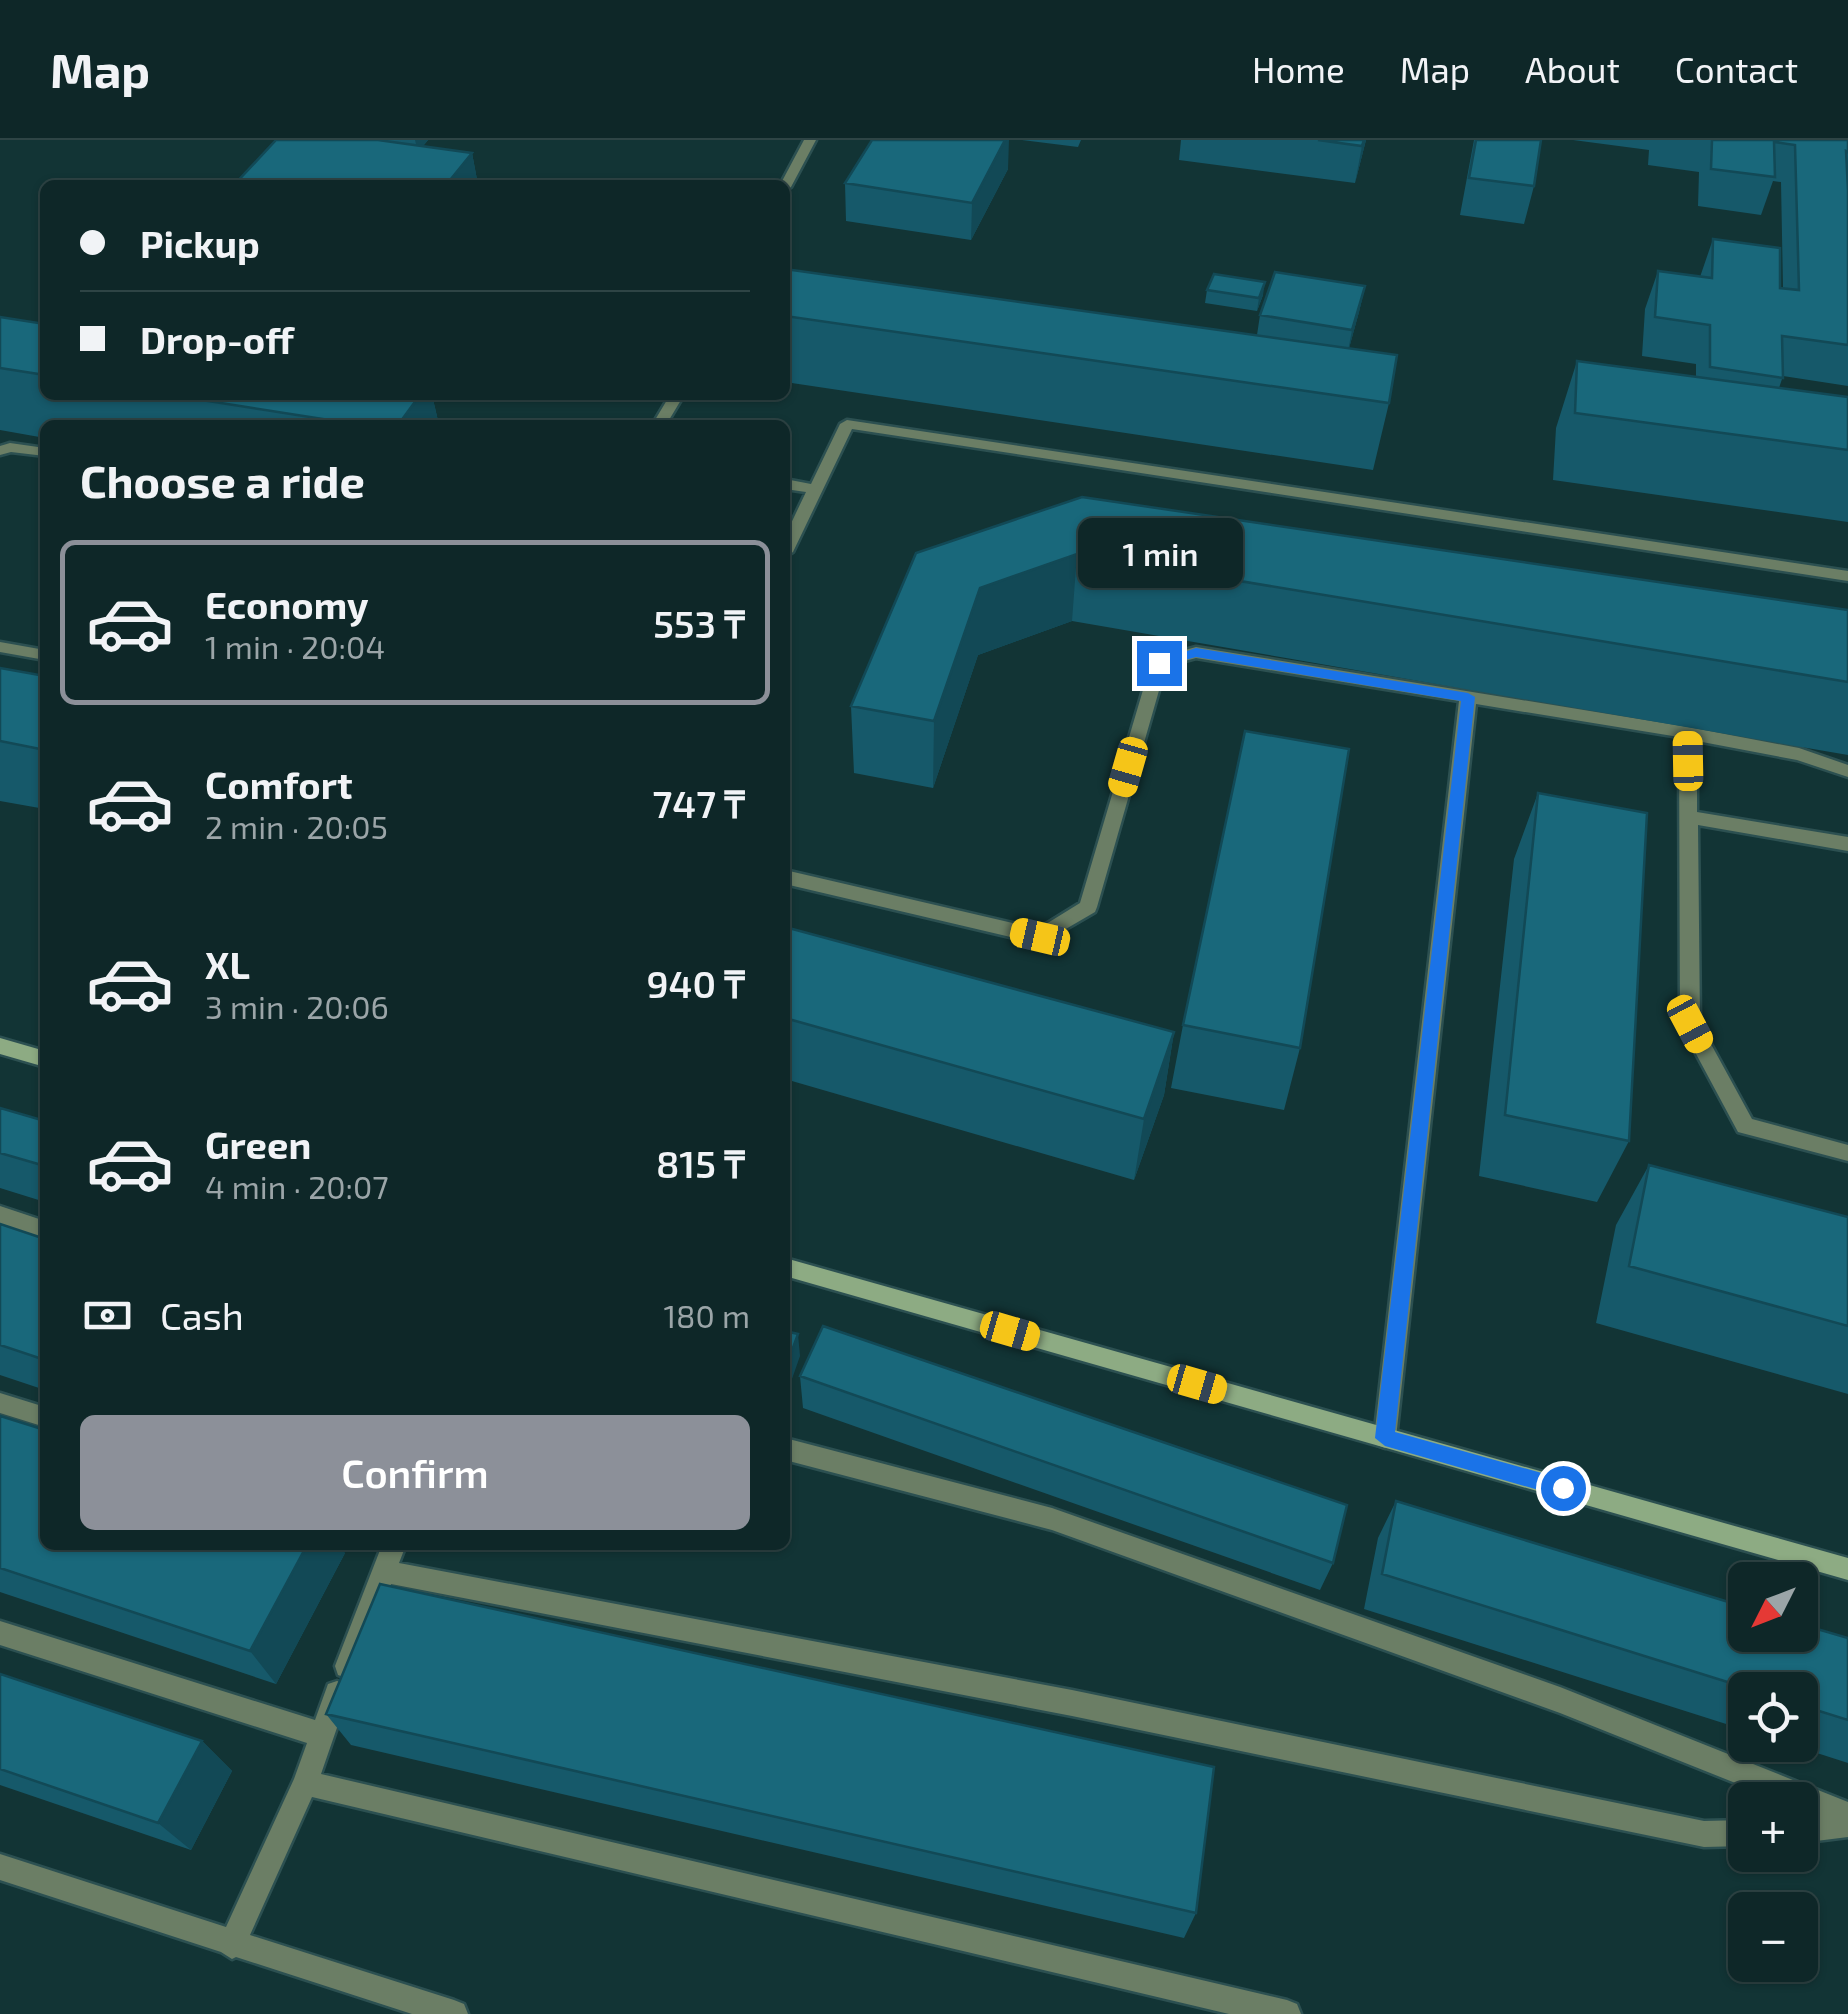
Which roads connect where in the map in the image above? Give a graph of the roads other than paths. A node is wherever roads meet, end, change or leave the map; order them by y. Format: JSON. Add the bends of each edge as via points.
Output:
{"nodes":[{"id":1,"x":810,"y":140,"type":"edge"},
{"id":2,"x":789,"y":180,"type":"edge"},
{"id":3,"x":0,"y":451,"type":"edge"},
{"id":4,"x":40,"y":451,"type":"edge"},
{"id":5,"x":790,"y":485,"type":"edge"},
{"id":6,"x":815,"y":489,"type":"junction"},
{"id":7,"x":790,"y":542,"type":"edge"},
{"id":8,"x":1848,"y":576,"type":"edge"},
{"id":9,"x":0,"y":647,"type":"edge"},
{"id":10,"x":40,"y":654,"type":"edge"},
{"id":11,"x":1468,"y":697,"type":"junction"},
{"id":12,"x":1688,"y":733,"type":"junction"},
{"id":13,"x":1848,"y":771,"type":"edge"},
{"id":14,"x":1688,"y":816,"type":"junction"},
{"id":15,"x":1848,"y":844,"type":"edge"},
{"id":16,"x":790,"y":878,"type":"edge"},
{"id":17,"x":0,"y":1046,"type":"edge"},
{"id":18,"x":40,"y":1058,"type":"edge"},
{"id":19,"x":1848,"y":1152,"type":"edge"},
{"id":20,"x":0,"y":1216,"type":"edge"},
{"id":21,"x":40,"y":1228,"type":"edge"},
{"id":22,"x":790,"y":1269,"type":"edge"},
{"id":23,"x":0,"y":1403,"type":"edge"},
{"id":24,"x":40,"y":1415,"type":"edge"},
{"id":25,"x":1385,"y":1438,"type":"junction"},
{"id":26,"x":790,"y":1450,"type":"edge"},
{"id":27,"x":392,"y":1550,"type":"edge"},
{"id":28,"x":1848,"y":1569,"type":"edge"},
{"id":29,"x":382,"y":1572,"type":"junction"},
{"id":30,"x":0,"y":1633,"type":"edge"},
{"id":31,"x":321,"y":1734,"type":"junction"},
{"id":32,"x":306,"y":1783,"type":"junction"},
{"id":33,"x":1848,"y":1816,"type":"edge"},
{"id":34,"x":1848,"y":1824,"type":"edge"},
{"id":35,"x":1818,"y":1828,"type":"edge"},
{"id":36,"x":1728,"y":1834,"type":"edge"},
{"id":37,"x":0,"y":1866,"type":"edge"},
{"id":38,"x":232,"y":1945,"type":"junction"},
{"id":39,"x":454,"y":2014,"type":"edge"},
{"id":40,"x":1287,"y":2014,"type":"edge"}],
"edges":[{"from":1,"to":2,"type":"lane"},
{"from":3,"to":4,"type":"lane"},
{"from":5,"to":6,"type":"lane"},
{"from":6,"to":7,"type":"lane"},
{"from":6,"to":8,"type":"lane","via":[[847,424]]},
{"from":9,"to":10,"type":"lane"},
{"from":11,"to":12,"type":"lane"},
{"from":11,"to":16,"type":"lane","via":[[1196,652],[1159,663],[1088,907],[1040,937]]},
{"from":11,"to":25,"type":"lane"},
{"from":12,"to":13,"type":"lane","via":[[1799,754]]},
{"from":12,"to":14,"type":"lane"},
{"from":14,"to":15,"type":"lane"},
{"from":14,"to":19,"type":"lane","via":[[1690,1024],[1745,1126]]},
{"from":17,"to":18,"type":"street"},
{"from":20,"to":21,"type":"lane"},
{"from":22,"to":25,"type":"street"},
{"from":23,"to":24,"type":"lane"},
{"from":25,"to":28,"type":"street"},
{"from":26,"to":33,"type":"lane","via":[[1052,1519],[1560,1700]]},
{"from":27,"to":29,"type":"lane"},
{"from":29,"to":31,"type":"lane"},
{"from":29,"to":36,"type":"lane"},
{"from":30,"to":31,"type":"lane"},
{"from":31,"to":32,"type":"lane"},
{"from":32,"to":38,"type":"lane"},
{"from":32,"to":40,"type":"lane"},
{"from":34,"to":35,"type":"lane"},
{"from":37,"to":38,"type":"lane"},
{"from":38,"to":39,"type":"lane"}]}
